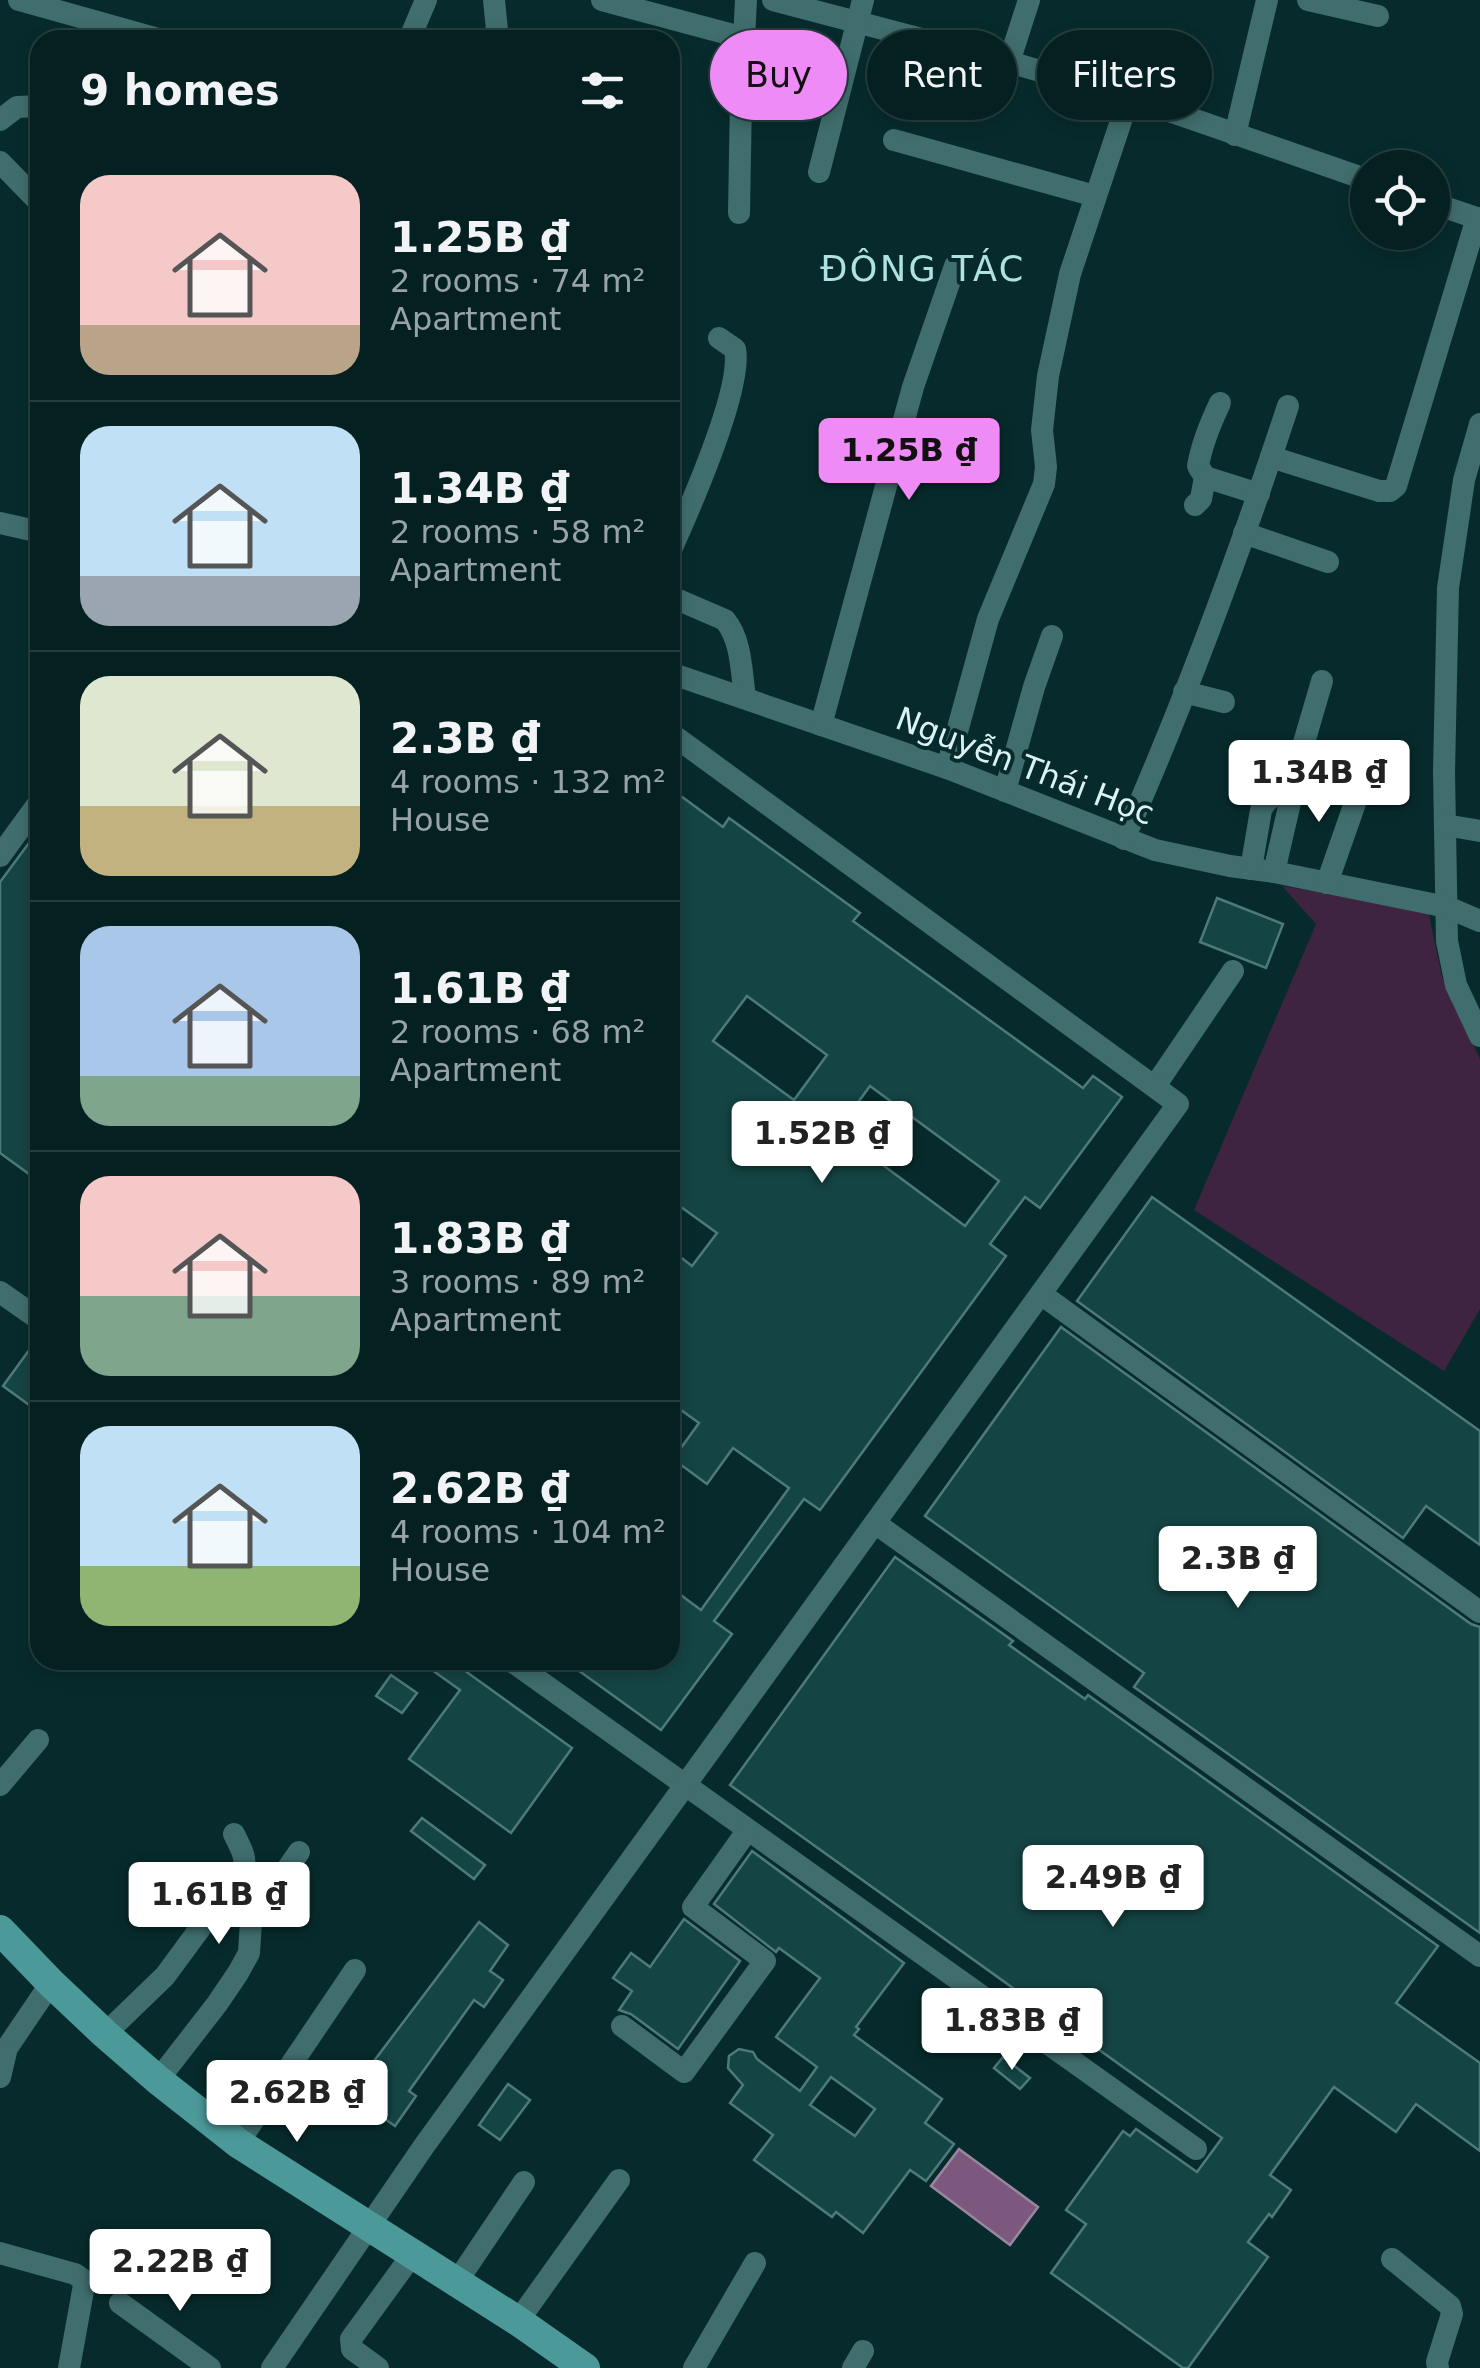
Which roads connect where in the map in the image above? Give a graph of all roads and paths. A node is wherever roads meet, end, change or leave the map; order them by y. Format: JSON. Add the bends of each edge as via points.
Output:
{"nodes":[{"id":1,"x":19,"y":0,"type":"edge"},
{"id":2,"x":426,"y":0,"type":"edge"},
{"id":3,"x":494,"y":0,"type":"edge"},
{"id":4,"x":602,"y":0,"type":"edge"},
{"id":5,"x":746,"y":0,"type":"edge"},
{"id":6,"x":773,"y":0,"type":"edge"},
{"id":7,"x":1029,"y":0,"type":"edge"},
{"id":8,"x":1267,"y":0,"type":"edge"},
{"id":9,"x":1308,"y":0,"type":"edge"},
{"id":10,"x":78,"y":7,"type":"edge"},
{"id":11,"x":860,"y":11,"type":"edge"},
{"id":12,"x":1378,"y":16,"type":"dead end"},
{"id":13,"x":137,"y":30,"type":"edge"},
{"id":14,"x":413,"y":30,"type":"edge"},
{"id":15,"x":497,"y":30,"type":"edge"},
{"id":16,"x":714,"y":30,"type":"edge"},
{"id":17,"x":744,"y":30,"type":"edge"},
{"id":18,"x":915,"y":30,"type":"edge"},
{"id":19,"x":1017,"y":35,"type":"edge"},
{"id":20,"x":30,"y":106,"type":"edge"},
{"id":21,"x":0,"y":120,"type":"edge"},
{"id":22,"x":742,"y":120,"type":"edge"},
{"id":23,"x":1120,"y":120,"type":"edge"},
{"id":24,"x":1195,"y":120,"type":"edge"},
{"id":25,"x":1236,"y":134,"type":"junction"},
{"id":26,"x":894,"y":140,"type":"dead end"},
{"id":27,"x":0,"y":162,"type":"edge"},
{"id":28,"x":819,"y":172,"type":"dead end"},
{"id":29,"x":1350,"y":174,"type":"edge"},
{"id":30,"x":30,"y":194,"type":"edge"},
{"id":31,"x":1094,"y":196,"type":"junction"},
{"id":32,"x":1450,"y":209,"type":"edge"},
{"id":33,"x":739,"y":213,"type":"dead end"},
{"id":34,"x":1479,"y":219,"type":"edge"},
{"id":35,"x":955,"y":266,"type":"dead end"},
{"id":36,"x":719,"y":338,"type":"dead end"},
{"id":37,"x":1220,"y":403,"type":"dead end"},
{"id":38,"x":1288,"y":406,"type":"dead end"},
{"id":39,"x":1480,"y":424,"type":"edge"},
{"id":40,"x":1272,"y":457,"type":"junction"},
{"id":41,"x":1205,"y":477,"type":"junction"},
{"id":42,"x":1259,"y":494,"type":"junction"},
{"id":43,"x":1195,"y":505,"type":"dead end"},
{"id":44,"x":0,"y":522,"type":"edge"},
{"id":45,"x":30,"y":530,"type":"edge"},
{"id":46,"x":680,"y":530,"type":"edge"},
{"id":47,"x":1244,"y":534,"type":"junction"},
{"id":48,"x":1328,"y":562,"type":"dead end"},
{"id":49,"x":680,"y":601,"type":"edge"},
{"id":50,"x":1052,"y":636,"type":"dead end"},
{"id":51,"x":680,"y":676,"type":"edge"},
{"id":52,"x":1322,"y":682,"type":"dead end"},
{"id":53,"x":1184,"y":692,"type":"junction"},
{"id":54,"x":745,"y":697,"type":"junction"},
{"id":55,"x":1224,"y":702,"type":"dead end"},
{"id":56,"x":821,"y":726,"type":"junction"},
{"id":57,"x":680,"y":740,"type":"edge"},
{"id":58,"x":947,"y":768,"type":"junction"},
{"id":59,"x":1361,"y":786,"type":"dead end"},
{"id":60,"x":1005,"y":791,"type":"junction"},
{"id":61,"x":30,"y":816,"type":"edge"},
{"id":62,"x":1446,"y":825,"type":"junction"},
{"id":63,"x":1480,"y":831,"type":"edge"},
{"id":64,"x":1124,"y":839,"type":"junction"},
{"id":65,"x":0,"y":856,"type":"edge"},
{"id":66,"x":1262,"y":870,"type":"junction"},
{"id":67,"x":1327,"y":882,"type":"junction"},
{"id":68,"x":1447,"y":908,"type":"junction"},
{"id":69,"x":1480,"y":921,"type":"edge"},
{"id":70,"x":1233,"y":971,"type":"dead end"},
{"id":71,"x":1480,"y":1036,"type":"edge"},
{"id":72,"x":1155,"y":1086,"type":"junction"},
{"id":73,"x":0,"y":1292,"type":"edge"},
{"id":74,"x":1041,"y":1294,"type":"junction"},
{"id":75,"x":30,"y":1313,"type":"edge"},
{"id":76,"x":875,"y":1523,"type":"junction"},
{"id":77,"x":1480,"y":1612,"type":"edge"},
{"id":78,"x":524,"y":1670,"type":"edge"},
{"id":79,"x":38,"y":1740,"type":"dead end"},
{"id":80,"x":0,"y":1784,"type":"edge"},
{"id":81,"x":684,"y":1786,"type":"junction"},
{"id":82,"x":747,"y":1830,"type":"junction"},
{"id":83,"x":234,"y":1834,"type":"dead end"},
{"id":84,"x":299,"y":1852,"type":"dead end"},
{"id":85,"x":0,"y":1930,"type":"edge"},
{"id":86,"x":1480,"y":1956,"type":"edge"},
{"id":87,"x":354,"y":1970,"type":"dead end"},
{"id":88,"x":50,"y":1983,"type":"junction"},
{"id":89,"x":622,"y":2026,"type":"dead end"},
{"id":90,"x":105,"y":2034,"type":"junction"},
{"id":91,"x":0,"y":2077,"type":"edge"},
{"id":92,"x":158,"y":2080,"type":"junction"},
{"id":93,"x":238,"y":2143,"type":"junction"},
{"id":94,"x":1196,"y":2150,"type":"dead end"},
{"id":95,"x":619,"y":2180,"type":"dead end"},
{"id":96,"x":524,"y":2182,"type":"dead end"},
{"id":97,"x":370,"y":2226,"type":"junction"},
{"id":98,"x":0,"y":2253,"type":"edge"},
{"id":99,"x":412,"y":2256,"type":"junction"},
{"id":100,"x":1392,"y":2259,"type":"dead end"},
{"id":101,"x":755,"y":2262,"type":"dead end"},
{"id":102,"x":456,"y":2284,"type":"junction"},
{"id":103,"x":120,"y":2303,"type":"dead end"},
{"id":104,"x":518,"y":2321,"type":"junction"},
{"id":105,"x":69,"y":2368,"type":"edge"},
{"id":106,"x":210,"y":2368,"type":"edge"},
{"id":107,"x":272,"y":2368,"type":"edge"},
{"id":108,"x":378,"y":2368,"type":"edge"},
{"id":109,"x":585,"y":2368,"type":"edge"},
{"id":110,"x":694,"y":2368,"type":"edge"},
{"id":111,"x":1438,"y":2368,"type":"edge"}],
"edges":[{"from":1,"to":10,"type":"street"},
{"from":2,"to":14,"type":"street"},
{"from":3,"to":15,"type":"street"},
{"from":4,"to":16,"type":"street"},
{"from":5,"to":17,"type":"street"},
{"from":6,"to":11,"type":"street"},
{"from":7,"to":19,"type":"street"},
{"from":8,"to":25,"type":"street"},
{"from":9,"to":12,"type":"street"},
{"from":10,"to":13,"type":"street"},
{"from":11,"to":18,"type":"street"},
{"from":11,"to":28,"type":"street"},
{"from":20,"to":21,"type":"street"},
{"from":22,"to":33,"type":"street"},
{"from":23,"to":31,"type":"street"},
{"from":24,"to":25,"type":"street"},
{"from":25,"to":29,"type":"street"},
{"from":26,"to":31,"type":"street"},
{"from":27,"to":30,"type":"street"},
{"from":31,"to":58,"type":"street","via":[[1048,376],[1044,484],[988,619]]},
{"from":32,"to":34,"type":"street"},
{"from":34,"to":40,"type":"street","via":[[1396,486],[1379,491]]},
{"from":35,"to":56,"type":"street","via":[[913,387]]},
{"from":36,"to":46,"type":"street","via":[[735,349],[729,398]]},
{"from":37,"to":41,"type":"street","via":[[1201,450],[1198,466]]},
{"from":38,"to":40,"type":"street"},
{"from":39,"to":62,"type":"street","via":[[1448,588]]},
{"from":40,"to":42,"type":"street"},
{"from":41,"to":42,"type":"street"},
{"from":41,"to":43,"type":"street"},
{"from":42,"to":47,"type":"street"},
{"from":44,"to":45,"type":"street"},
{"from":47,"to":48,"type":"street"},
{"from":47,"to":53,"type":"street"},
{"from":49,"to":54,"type":"street","via":[[730,627]]},
{"from":50,"to":60,"type":"street"},
{"from":51,"to":54,"type":"street","name":"Nguyễn Thái Học"},
{"from":52,"to":66,"type":"street","via":[[1292,792],[1271,796],[1261,810]]},
{"from":53,"to":55,"type":"street"},
{"from":53,"to":64,"type":"street"},
{"from":54,"to":56,"type":"street","name":"Nguyễn Thái Học"},
{"from":56,"to":58,"type":"street","name":"Nguyễn Thái Học"},
{"from":57,"to":72,"type":"street"},
{"from":58,"to":60,"type":"street","name":"Nguyễn Thái Học"},
{"from":59,"to":67,"type":"street"},
{"from":60,"to":64,"type":"street","name":"Nguyễn Thái Học"},
{"from":61,"to":65,"type":"street"},
{"from":62,"to":63,"type":"street"},
{"from":62,"to":68,"type":"street"},
{"from":64,"to":66,"type":"street","name":"Nguyễn Thái Học"},
{"from":66,"to":67,"type":"street","name":"Nguyễn Thái Học"},
{"from":67,"to":68,"type":"street","name":"Nguyễn Thái Học"},
{"from":68,"to":69,"type":"street","name":"Nguyễn Thái Học"},
{"from":68,"to":71,"type":"street","via":[[1456,985]]},
{"from":70,"to":72,"type":"street"},
{"from":72,"to":74,"type":"street","via":[[1178,1104]]},
{"from":73,"to":75,"type":"street"},
{"from":74,"to":76,"type":"street"},
{"from":74,"to":77,"type":"street"},
{"from":76,"to":81,"type":"street"},
{"from":76,"to":86,"type":"street"},
{"from":78,"to":81,"type":"street"},
{"from":79,"to":80,"type":"street"},
{"from":81,"to":82,"type":"street"},
{"from":81,"to":97,"type":"street"},
{"from":82,"to":89,"type":"street","via":[[693,1907],[765,1961],[684,2072]]},
{"from":82,"to":94,"type":"street"},
{"from":83,"to":90,"type":"street","via":[[243,1870],[165,1976]]},
{"from":84,"to":92,"type":"street","via":[[251,1921],[249,1953],[238,1973]]},
{"from":85,"to":88,"type":"main road"},
{"from":87,"to":93,"type":"street"},
{"from":88,"to":90,"type":"main road"},
{"from":88,"to":91,"type":"street","via":[[7,2048]]},
{"from":90,"to":92,"type":"main road"},
{"from":92,"to":93,"type":"main road"},
{"from":93,"to":97,"type":"main road"},
{"from":95,"to":104,"type":"street"},
{"from":96,"to":102,"type":"street"},
{"from":97,"to":99,"type":"main road"},
{"from":97,"to":107,"type":"street"},
{"from":98,"to":105,"type":"street","via":[[82,2279]]},
{"from":99,"to":102,"type":"main road"},
{"from":99,"to":108,"type":"street","via":[[350,2339],[352,2349]]},
{"from":100,"to":111,"type":"street","via":[[1450,2306]]},
{"from":101,"to":110,"type":"street"},
{"from":102,"to":104,"type":"main road"},
{"from":103,"to":106,"type":"street"},
{"from":104,"to":109,"type":"main road"}]}
